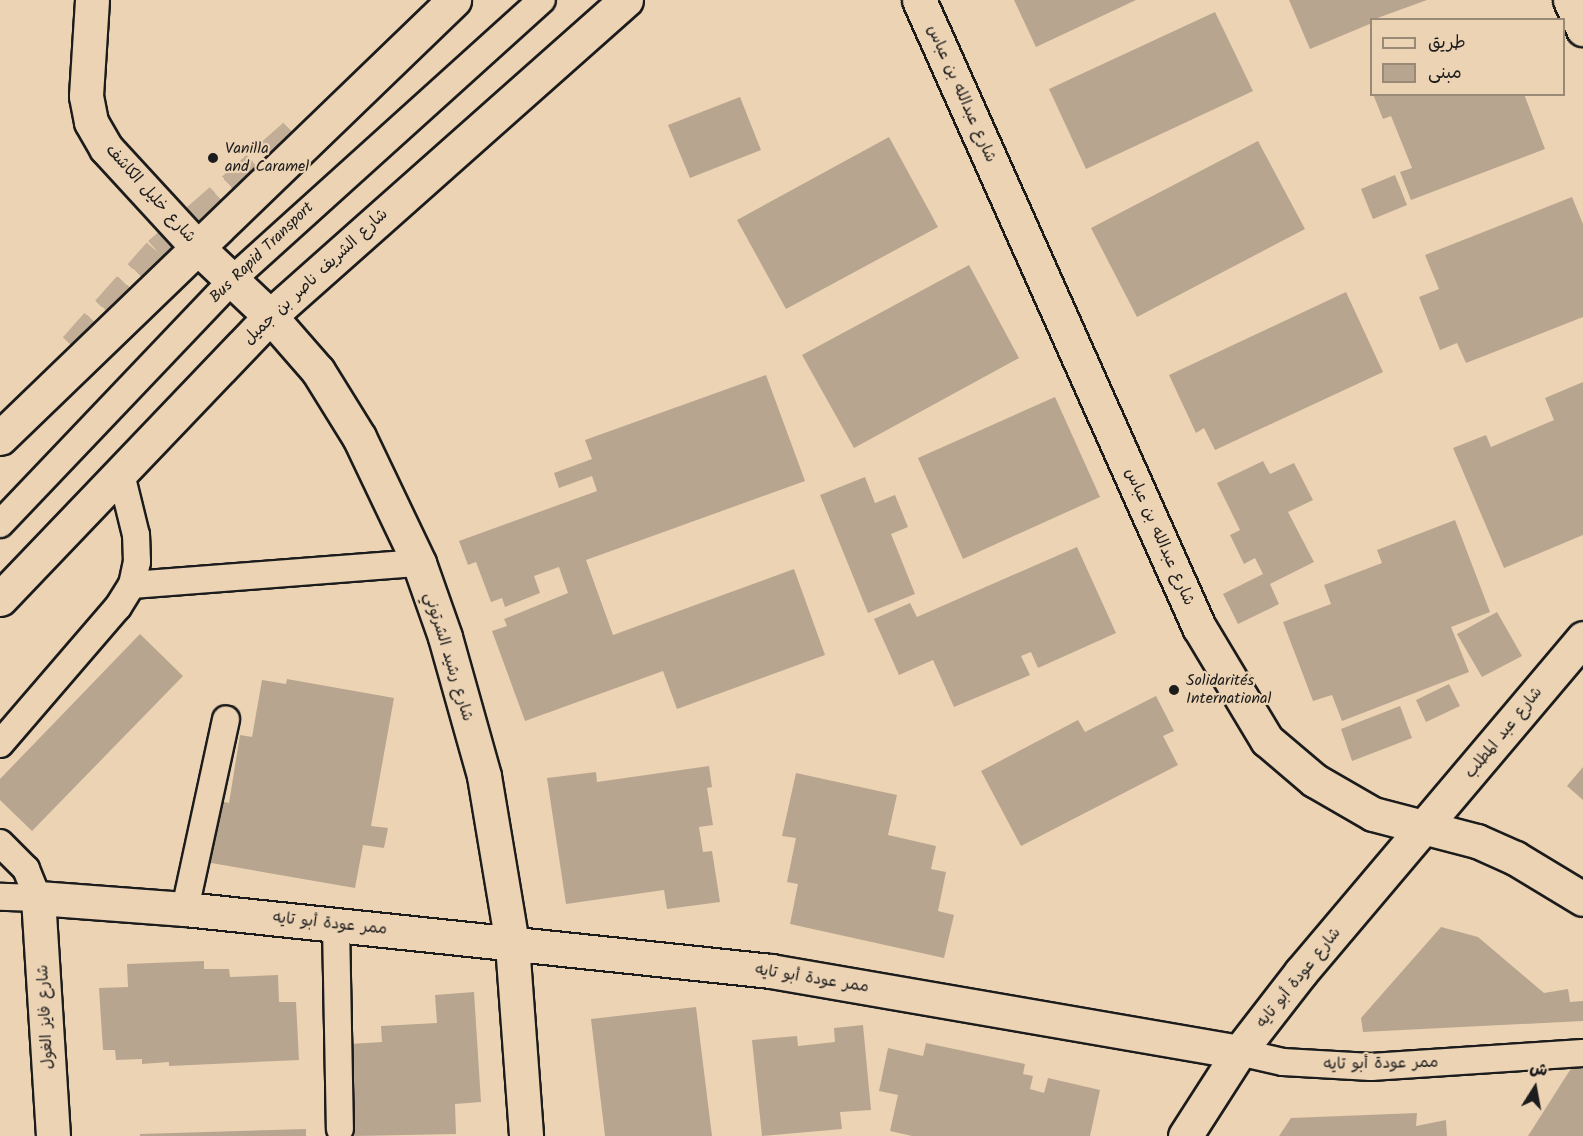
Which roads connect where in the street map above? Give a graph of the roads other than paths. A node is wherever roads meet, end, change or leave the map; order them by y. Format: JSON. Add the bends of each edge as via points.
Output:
{"nodes":[{"id":1,"x":92,"y":0,"type":"edge"},
{"id":2,"x":453,"y":0,"type":"edge"},
{"id":3,"x":542,"y":0,"type":"edge"},
{"id":4,"x":626,"y":0,"type":"edge"},
{"id":5,"x":919,"y":0,"type":"edge"},
{"id":6,"x":1570,"y":0,"type":"edge"},
{"id":7,"x":1583,"y":29,"type":"edge"},
{"id":8,"x":198,"y":248,"type":"junction"},
{"id":9,"x":233,"y":279,"type":"junction"},
{"id":10,"x":270,"y":315,"type":"junction"},
{"id":11,"x":0,"y":438,"type":"edge"},
{"id":12,"x":121,"y":474,"type":"junction"},
{"id":13,"x":0,"y":524,"type":"edge"},
{"id":14,"x":419,"y":563,"type":"junction"},
{"id":15,"x":132,"y":585,"type":"junction"},
{"id":16,"x":0,"y":599,"type":"edge"},
{"id":17,"x":1583,"y":638,"type":"edge"},
{"id":18,"x":226,"y":719,"type":"dead end"},
{"id":19,"x":0,"y":744,"type":"edge"},
{"id":20,"x":1426,"y":828,"type":"junction"},
{"id":21,"x":0,"y":843,"type":"edge"},
{"id":22,"x":0,"y":897,"type":"edge"},
{"id":23,"x":38,"y":898,"type":"junction"},
{"id":24,"x":1583,"y":899,"type":"edge"},
{"id":25,"x":185,"y":909,"type":"junction"},
{"id":26,"x":336,"y":925,"type":"junction"},
{"id":27,"x":512,"y":945,"type":"junction"},
{"id":28,"x":1239,"y":1052,"type":"junction"},
{"id":29,"x":1583,"y":1053,"type":"edge"},
{"id":30,"x":339,"y":1130,"type":"dead end"},
{"id":31,"x":53,"y":1136,"type":"edge"},
{"id":32,"x":526,"y":1136,"type":"edge"},
{"id":33,"x":1185,"y":1136,"type":"edge"}],
"edges":[{"from":1,"to":8,"type":"street","name":"شارع خليل الكاشف","via":[[86,96],[91,122],[106,148]]},
{"from":2,"to":8,"type":"street"},
{"from":3,"to":9,"type":"lane","name":"Bus Rapid Transport"},
{"from":4,"to":10,"type":"street","name":"شارع الشريف ناصر بن جميل"},
{"from":5,"to":20,"type":"street","name":"شارع عبدالله بن عباس","via":[[1199,627],[1233,689],[1267,740],[1314,780],[1373,813]]},
{"from":6,"to":7,"type":"street"},
{"from":8,"to":9,"type":"street","name":"شارع رشيد الشرتوني"},
{"from":8,"to":11,"type":"street"},
{"from":9,"to":10,"type":"street","name":"شارع رشيد الشرتوني"},
{"from":9,"to":13,"type":"lane","name":"Bus Rapid Transport"},
{"from":10,"to":12,"type":"street","name":"شارع الشريف ناصر بن جميل"},
{"from":10,"to":14,"type":"street","name":"شارع رشيد الشرتوني","via":[[318,371],[359,437]]},
{"from":12,"to":15,"type":"lane","via":[[136,535],[137,562]]},
{"from":12,"to":16,"type":"street","name":"شارع الشريف ناصر بن جميل"},
{"from":14,"to":15,"type":"lane"},
{"from":14,"to":27,"type":"street","name":"شارع رشيد الشرتوني","via":[[484,776]]},
{"from":15,"to":19,"type":"lane","via":[[118,608]]},
{"from":17,"to":20,"type":"street","name":"شارع عبد المطلب"},
{"from":18,"to":25,"type":"lane"},
{"from":20,"to":24,"type":"street","name":"شارع عبدالله بن عباس","via":[[1477,841],[1515,858]]},
{"from":20,"to":28,"type":"street","name":"شارع عودة أبو تايه","via":[[1301,972]]},
{"from":21,"to":23,"type":"lane","via":[[26,869]]},
{"from":22,"to":23,"type":"lane"},
{"from":23,"to":25,"type":"street","name":"ممر عودة أبو تايه"},
{"from":23,"to":31,"type":"street","name":"شارع فايز الغول"},
{"from":25,"to":26,"type":"street","name":"ممر عودة أبو تايه"},
{"from":26,"to":27,"type":"street","name":"ممر عودة أبو تايه"},
{"from":26,"to":30,"type":"lane"},
{"from":27,"to":28,"type":"street","name":"ممر عودة أبو تايه","via":[[771,971]]},
{"from":27,"to":32,"type":"street","name":"شارع رشيد الشرتوني"},
{"from":28,"to":29,"type":"lane","name":"ممر عودة أبو تايه","via":[[1283,1062],[1371,1067]]},
{"from":28,"to":33,"type":"street","name":"شارع عودة أبو تايه"}]}
